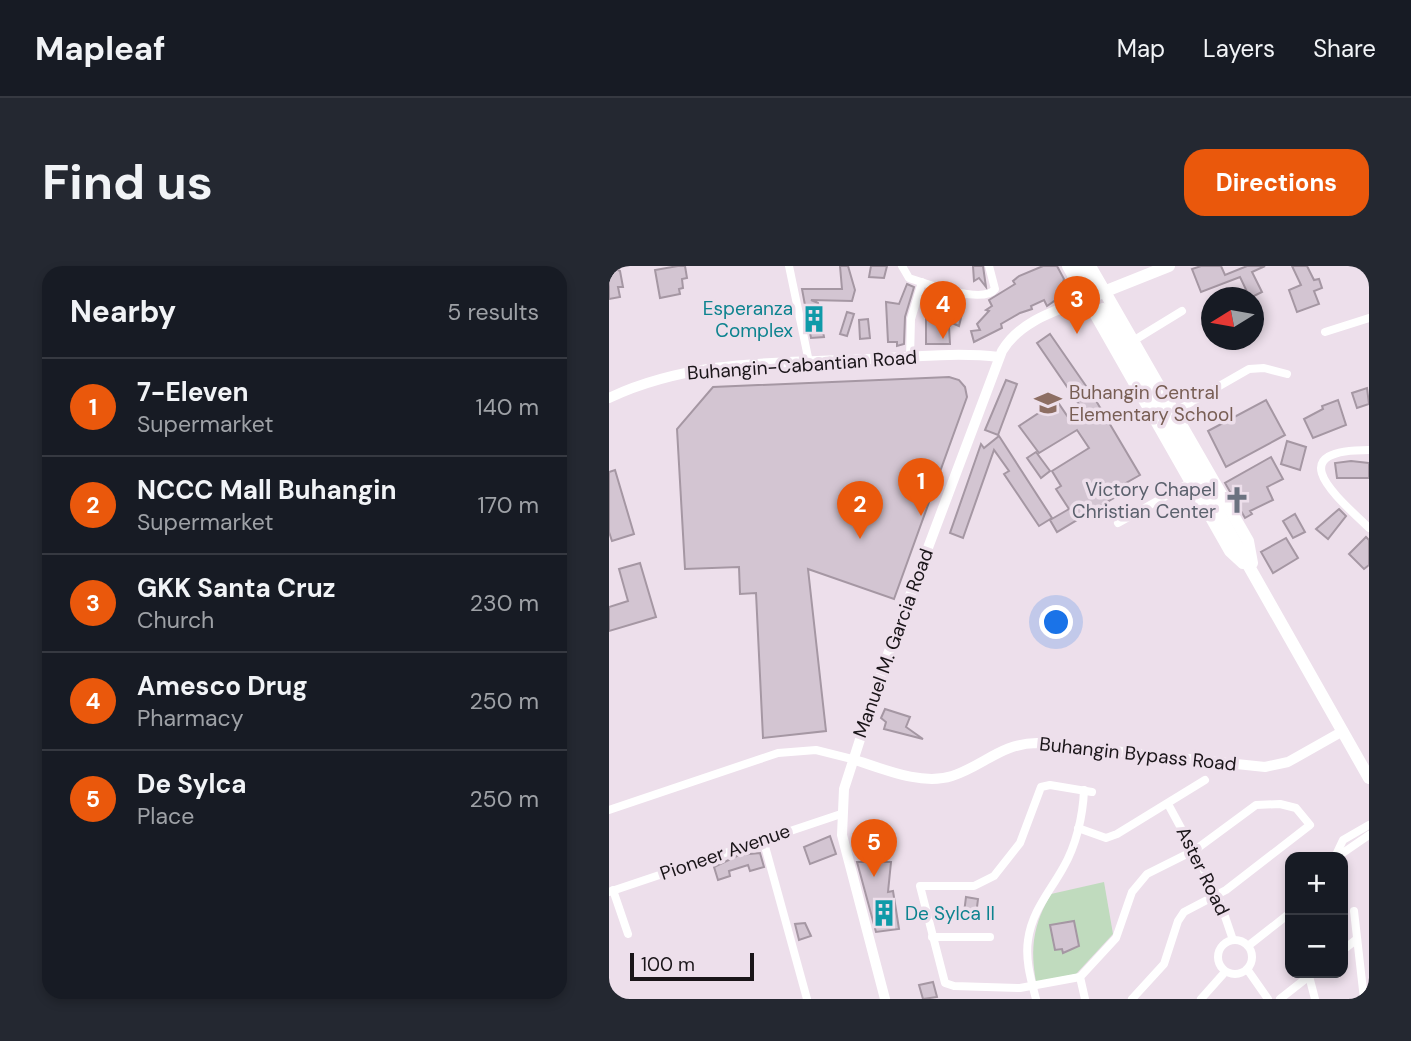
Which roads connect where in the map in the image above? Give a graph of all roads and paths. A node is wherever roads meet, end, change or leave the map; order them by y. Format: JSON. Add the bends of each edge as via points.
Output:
{"nodes":[{"id":1,"x":789,"y":266,"type":"edge"},
{"id":2,"x":902,"y":266,"type":"edge"},
{"id":3,"x":989,"y":266,"type":"edge"},
{"id":4,"x":1068,"y":266,"type":"edge"},
{"id":5,"x":1079,"y":266,"type":"edge"},
{"id":6,"x":1090,"y":266,"type":"edge"},
{"id":7,"x":1169,"y":266,"type":"edge"},
{"id":8,"x":922,"y":282,"type":"junction"},
{"id":9,"x":1088,"y":282,"type":"dead end"},
{"id":10,"x":1096,"y":295,"type":"junction"},
{"id":11,"x":1103,"y":309,"type":"dead end"},
{"id":12,"x":1182,"y":311,"type":"dead end"},
{"id":13,"x":1369,"y":318,"type":"edge"},
{"id":14,"x":1325,"y":332,"type":"dead end"},
{"id":15,"x":1133,"y":341,"type":"junction"},
{"id":16,"x":999,"y":357,"type":"junction"},
{"id":17,"x":910,"y":358,"type":"junction"},
{"id":18,"x":809,"y":362,"type":"junction"},
{"id":19,"x":1287,"y":374,"type":"dead end"},
{"id":20,"x":609,"y":398,"type":"edge"},
{"id":21,"x":1174,"y":412,"type":"junction"},
{"id":22,"x":1369,"y":450,"type":"edge"},
{"id":23,"x":1191,"y":482,"type":"junction"},
{"id":24,"x":1118,"y":523,"type":"dead end"},
{"id":25,"x":1369,"y":528,"type":"edge"},
{"id":26,"x":1254,"y":573,"type":"junction"},
{"id":27,"x":1343,"y":731,"type":"junction"},
{"id":28,"x":852,"y":759,"type":"junction"},
{"id":29,"x":1369,"y":778,"type":"edge"},
{"id":30,"x":1205,"y":780,"type":"dead end"},
{"id":31,"x":1168,"y":804,"type":"junction"},
{"id":32,"x":609,"y":810,"type":"edge"},
{"id":33,"x":841,"y":814,"type":"junction"},
{"id":34,"x":1369,"y":825,"type":"edge"},
{"id":35,"x":1078,"y":828,"type":"junction"},
{"id":36,"x":1369,"y":835,"type":"edge"},
{"id":37,"x":1356,"y":838,"type":"junction"},
{"id":38,"x":763,"y":839,"type":"junction"},
{"id":39,"x":1195,"y":850,"type":"junction"},
{"id":40,"x":1341,"y":852,"type":"edge"},
{"id":41,"x":611,"y":891,"type":"edge"},
{"id":42,"x":1218,"y":896,"type":"junction"},
{"id":43,"x":1354,"y":911,"type":"dead end"},
{"id":44,"x":1289,"y":915,"type":"edge"},
{"id":45,"x":628,"y":934,"type":"dead end"},
{"id":46,"x":932,"y":937,"type":"junction"},
{"id":47,"x":990,"y":937,"type":"dead end"},
{"id":48,"x":1357,"y":939,"type":"junction"},
{"id":49,"x":1233,"y":940,"type":"junction"},
{"id":50,"x":1248,"y":946,"type":"junction"},
{"id":51,"x":1348,"y":946,"type":"edge"},
{"id":52,"x":1248,"y":969,"type":"junction"},
{"id":53,"x":1225,"y":972,"type":"junction"},
{"id":54,"x":1080,"y":977,"type":"junction"},
{"id":55,"x":1307,"y":978,"type":"edge"},
{"id":56,"x":1312,"y":978,"type":"edge"},
{"id":57,"x":1033,"y":987,"type":"junction"},
{"id":58,"x":807,"y":999,"type":"edge"},
{"id":59,"x":885,"y":999,"type":"edge"},
{"id":60,"x":1036,"y":999,"type":"edge"},
{"id":61,"x":1085,"y":999,"type":"edge"},
{"id":62,"x":1132,"y":999,"type":"edge"},
{"id":63,"x":1201,"y":999,"type":"edge"},
{"id":64,"x":1268,"y":999,"type":"edge"},
{"id":65,"x":1280,"y":999,"type":"edge"},
{"id":66,"x":1315,"y":999,"type":"edge"},
{"id":67,"x":1364,"y":999,"type":"edge"}],
"edges":[{"from":1,"to":18,"type":"street"},
{"from":2,"to":8,"type":"street","via":[[909,278]]},
{"from":3,"to":8,"type":"street","via":[[995,288],[986,296]]},
{"from":4,"to":10,"type":"main road"},
{"from":5,"to":9,"type":"main road"},
{"from":6,"to":10,"type":"main road"},
{"from":7,"to":10,"type":"main road"},
{"from":8,"to":17,"type":"street","via":[[911,318]]},
{"from":10,"to":15,"type":"main road"},
{"from":10,"to":16,"type":"main road","name":"Manuel M. Garcia Road","via":[[1026,326]]},
{"from":10,"to":23,"type":"main road"},
{"from":11,"to":26,"type":"main road"},
{"from":12,"to":15,"type":"street"},
{"from":13,"to":14,"type":"street"},
{"from":15,"to":21,"type":"main road"},
{"from":16,"to":17,"type":"main road","name":"Buhangin-Cabantian Road"},
{"from":16,"to":28,"type":"main road","name":"Manuel M. Garcia Road"},
{"from":17,"to":18,"type":"main road","name":"Buhangin-Cabantian Road"},
{"from":18,"to":20,"type":"main road","name":"Buhangin-Cabantian Road","via":[[673,374]]},
{"from":19,"to":21,"type":"street","via":[[1249,369]]},
{"from":21,"to":26,"type":"main road","via":[[1248,541]]},
{"from":22,"to":25,"type":"street","via":[[1332,453],[1322,467],[1333,494]]},
{"from":23,"to":24,"type":"street"},
{"from":23,"to":26,"type":"main road","via":[[1230,551]]},
{"from":26,"to":27,"type":"main road"},
{"from":27,"to":28,"type":"main road","name":"Buhangin Bypass Road","via":[[1296,758],[1265,767],[1037,743],[1007,747],[961,772],[934,779]]},
{"from":27,"to":29,"type":"main road"},
{"from":28,"to":32,"type":"street","via":[[816,750],[778,752]]},
{"from":28,"to":33,"type":"main road","name":"Manuel M. Garcia Road"},
{"from":30,"to":31,"type":"street"},
{"from":31,"to":35,"type":"street","via":[[1106,838]]},
{"from":31,"to":39,"type":"street","name":"Aster Road"},
{"from":33,"to":38,"type":"street","name":"Pioneer Avenue"},
{"from":33,"to":59,"type":"main road","name":"Manuel M. Garcia Road","via":[[848,864]]},
{"from":34,"to":37,"type":"street"},
{"from":35,"to":46,"type":"street","via":[[1088,791],[1041,787],[1020,843],[987,881],[974,886],[921,886]]},
{"from":35,"to":57,"type":"street","via":[[1067,860],[1045,893],[1030,930]]},
{"from":36,"to":37,"type":"street"},
{"from":37,"to":40,"type":"street"},
{"from":38,"to":41,"type":"street","name":"Pioneer Avenue"},
{"from":38,"to":58,"type":"street"},
{"from":39,"to":42,"type":"street","name":"Aster Road"},
{"from":39,"to":42,"type":"street","via":[[1262,803],[1296,808],[1310,825]]},
{"from":39,"to":54,"type":"street","via":[[1147,874],[1132,892],[1116,938]]},
{"from":41,"to":45,"type":"street"},
{"from":42,"to":49,"type":"street","name":"Aster Road"},
{"from":42,"to":62,"type":"street","via":[[1181,916],[1164,964]]},
{"from":43,"to":48,"type":"street"},
{"from":44,"to":50,"type":"street"},
{"from":46,"to":47,"type":"street"},
{"from":46,"to":57,"type":"street","via":[[942,979],[949,985]]},
{"from":48,"to":51,"type":"street"},
{"from":48,"to":67,"type":"street"},
{"from":49,"to":50,"type":"street"},
{"from":49,"to":53,"type":"street","via":[[1219,951]]},
{"from":50,"to":52,"type":"street","via":[[1252,958]]},
{"from":52,"to":53,"type":"street","via":[[1234,975]]},
{"from":52,"to":64,"type":"street"},
{"from":53,"to":63,"type":"street"},
{"from":54,"to":57,"type":"street"},
{"from":54,"to":61,"type":"street"},
{"from":55,"to":65,"type":"street"},
{"from":56,"to":66,"type":"street"},
{"from":57,"to":60,"type":"street"}]}
